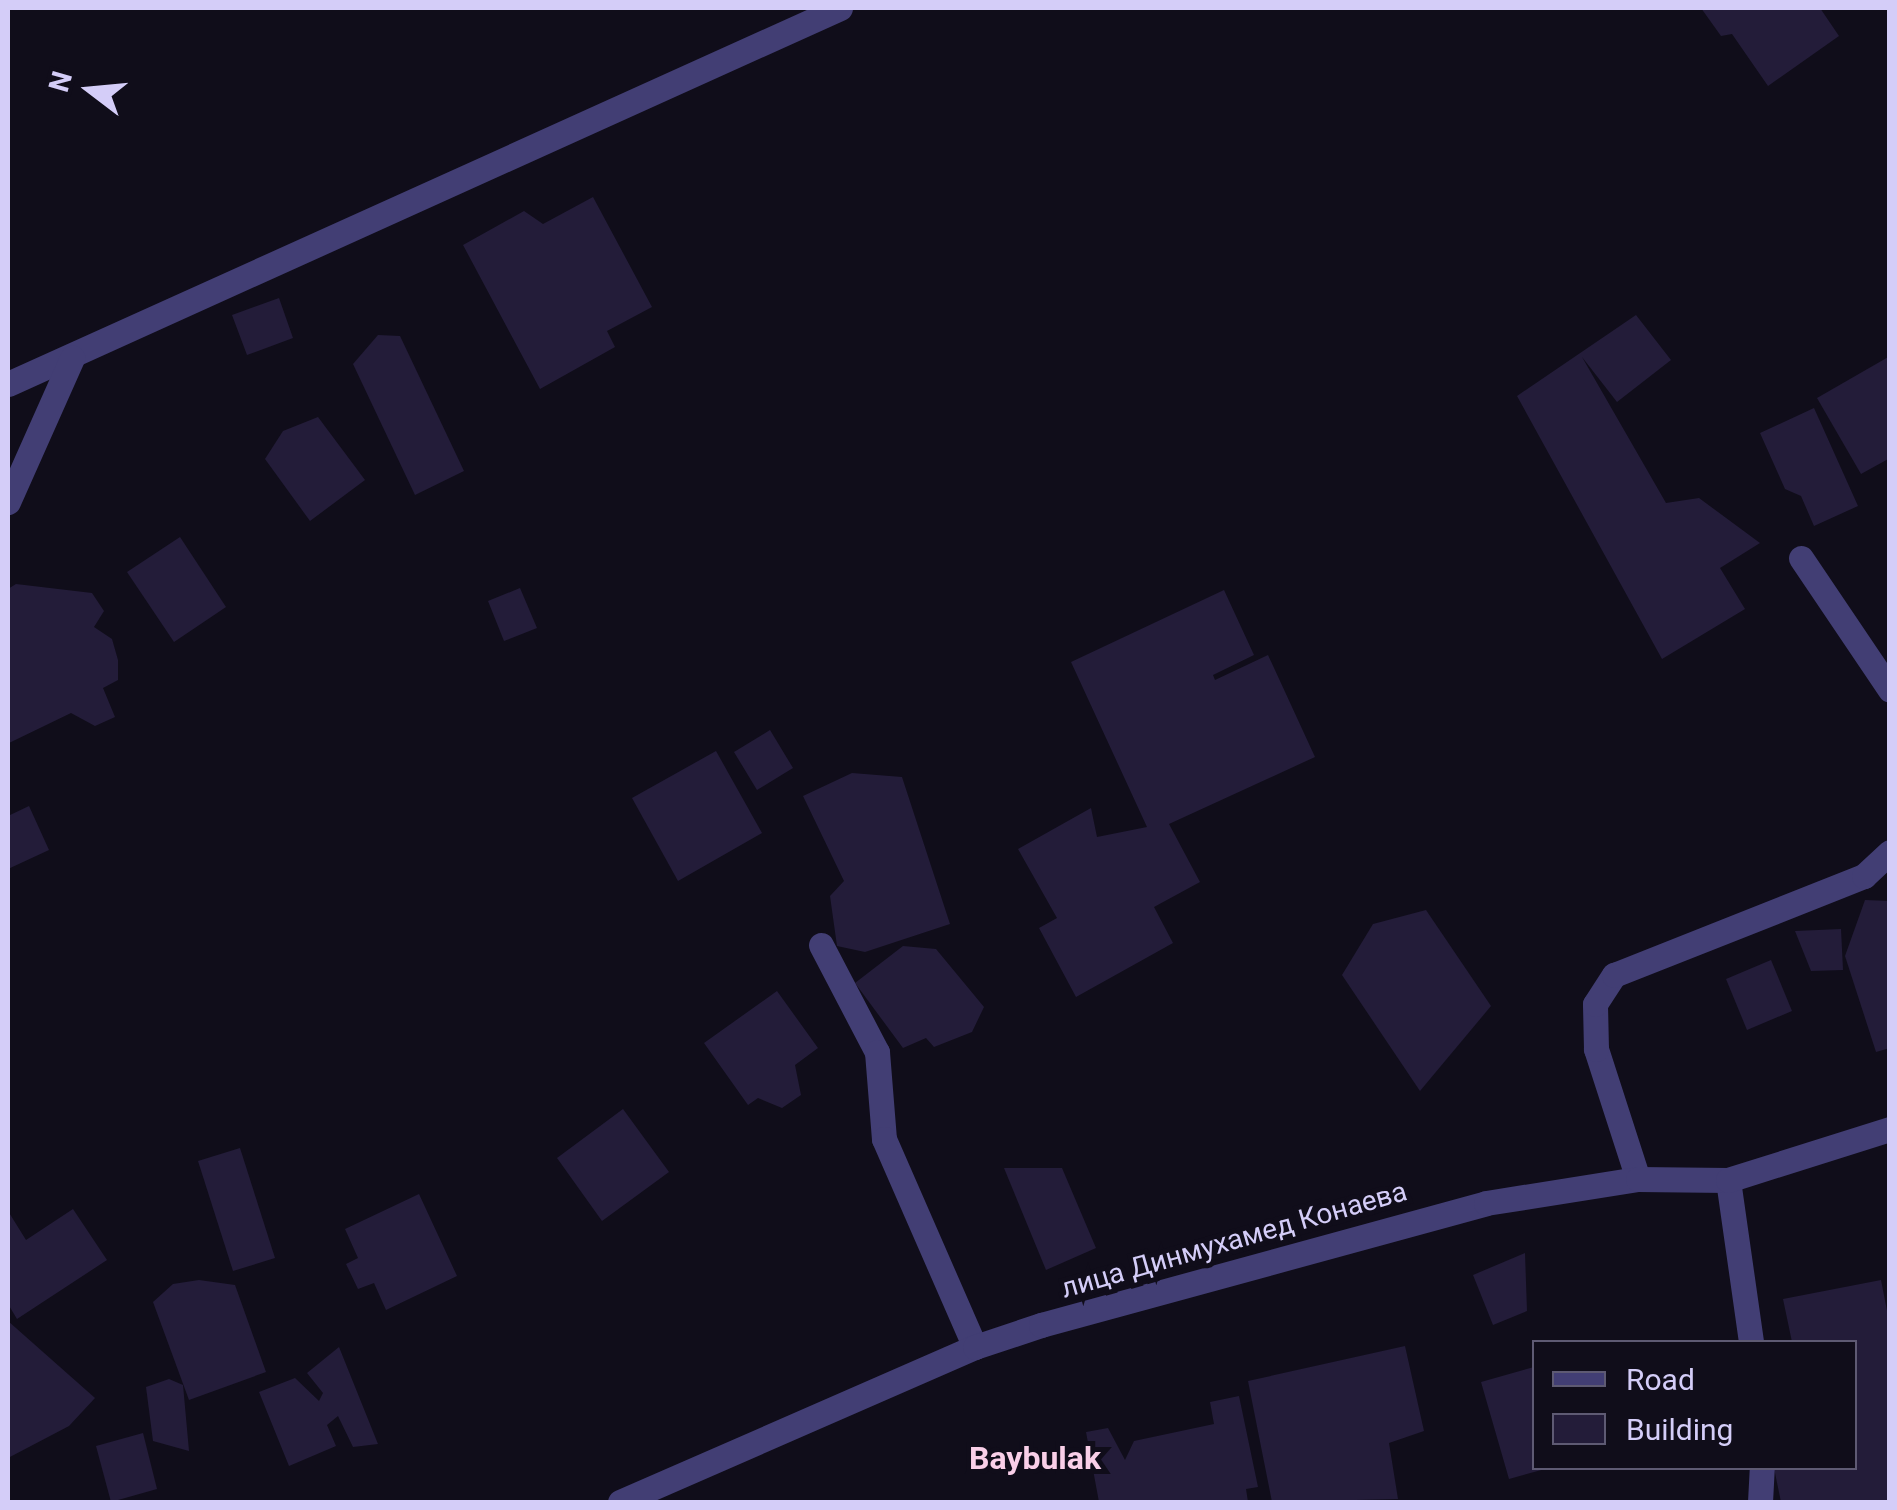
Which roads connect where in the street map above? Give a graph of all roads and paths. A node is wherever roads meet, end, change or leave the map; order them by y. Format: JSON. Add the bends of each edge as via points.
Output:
{"nodes":[{"id":1,"x":840,"y":8,"type":"edge"},
{"id":2,"x":72,"y":358,"type":"junction"},
{"id":3,"x":8,"y":384,"type":"edge"},
{"id":4,"x":8,"y":502,"type":"edge"},
{"id":5,"x":1801,"y":558,"type":"dead end"},
{"id":6,"x":1890,"y":690,"type":"edge"},
{"id":7,"x":1890,"y":852,"type":"edge"},
{"id":8,"x":820,"y":945,"type":"dead end"},
{"id":9,"x":1890,"y":1128,"type":"edge"},
{"id":10,"x":1638,"y":1179,"type":"junction"},
{"id":11,"x":1728,"y":1180,"type":"junction"},
{"id":12,"x":1750,"y":1340,"type":"edge"},
{"id":13,"x":975,"y":1346,"type":"junction"},
{"id":14,"x":1762,"y":1470,"type":"edge"},
{"id":15,"x":620,"y":1502,"type":"edge"},
{"id":16,"x":1760,"y":1502,"type":"edge"}],
"edges":[{"from":1,"to":2,"type":"street"},
{"from":2,"to":3,"type":"street"},
{"from":2,"to":4,"type":"street"},
{"from":5,"to":6,"type":"street"},
{"from":7,"to":10,"type":"street","via":[[1864,876],[1614,976],[1594,1004],[1596,1049]]},
{"from":8,"to":13,"type":"street","via":[[877,1052],[884,1139]]},
{"from":9,"to":11,"type":"street","name":"лица Динмухамед Конаева"},
{"from":10,"to":11,"type":"street","name":"лица Динмухамед Конаева"},
{"from":10,"to":13,"type":"street","name":"лица Динмухамед Конаева","via":[[1486,1203]]},
{"from":11,"to":12,"type":"street"},
{"from":13,"to":15,"type":"street","name":"лица Динмухамед Конаева"},
{"from":14,"to":16,"type":"street"}]}
